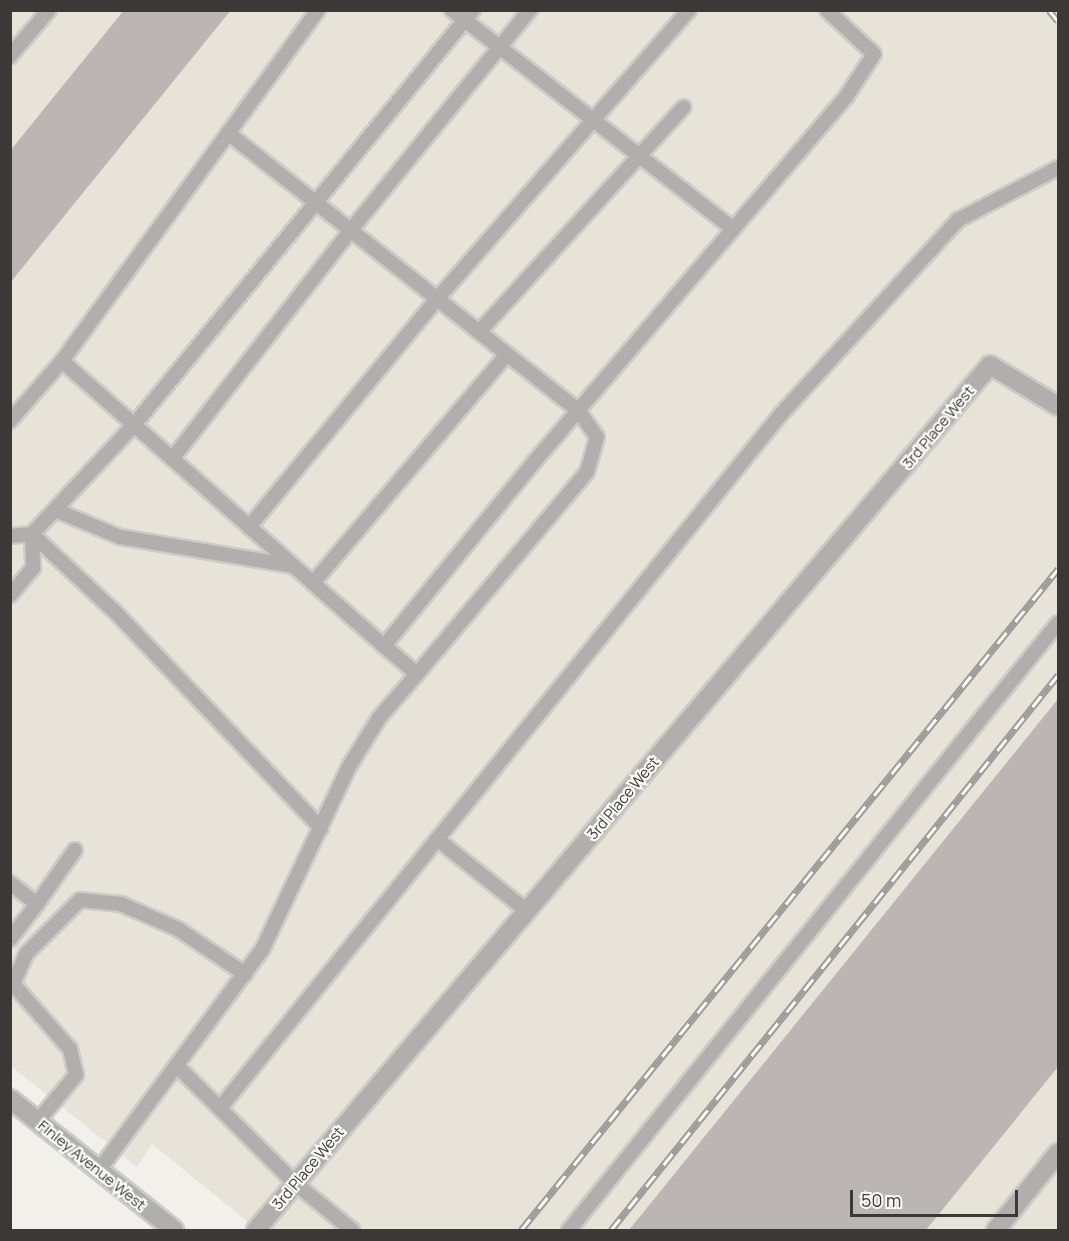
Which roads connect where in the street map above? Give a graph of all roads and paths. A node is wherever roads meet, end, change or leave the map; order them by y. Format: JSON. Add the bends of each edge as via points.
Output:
{"nodes":[{"id":1,"x":49,"y":10,"type":"edge"},
{"id":2,"x":318,"y":10,"type":"edge"},
{"id":3,"x":452,"y":10,"type":"edge"},
{"id":4,"x":530,"y":10,"type":"edge"},
{"id":5,"x":689,"y":10,"type":"edge"},
{"id":6,"x":827,"y":10,"type":"edge"},
{"id":7,"x":469,"y":16,"type":"edge"},
{"id":8,"x":500,"y":48,"type":"junction"},
{"id":9,"x":10,"y":56,"type":"edge"},
{"id":10,"x":684,"y":107,"type":"dead end"},
{"id":11,"x":592,"y":120,"type":"junction"},
{"id":12,"x":228,"y":132,"type":"junction"},
{"id":13,"x":639,"y":156,"type":"junction"},
{"id":14,"x":1059,"y":168,"type":"edge"},
{"id":15,"x":316,"y":203,"type":"junction"},
{"id":16,"x":733,"y":229,"type":"junction"},
{"id":17,"x":351,"y":230,"type":"junction"},
{"id":18,"x":437,"y":298,"type":"junction"},
{"id":19,"x":479,"y":332,"type":"junction"},
{"id":20,"x":507,"y":354,"type":"junction"},
{"id":21,"x":62,"y":361,"type":"junction"},
{"id":22,"x":1059,"y":406,"type":"edge"},
{"id":23,"x":578,"y":410,"type":"junction"},
{"id":24,"x":10,"y":420,"type":"edge"},
{"id":25,"x":134,"y":425,"type":"junction"},
{"id":26,"x":172,"y":459,"type":"junction"},
{"id":27,"x":55,"y":510,"type":"junction"},
{"id":28,"x":249,"y":527,"type":"junction"},
{"id":29,"x":32,"y":534,"type":"junction"},
{"id":30,"x":10,"y":536,"type":"edge"},
{"id":31,"x":293,"y":566,"type":"junction"},
{"id":32,"x":313,"y":583,"type":"junction"},
{"id":33,"x":10,"y":595,"type":"edge"},
{"id":34,"x":1059,"y":623,"type":"edge"},
{"id":35,"x":384,"y":646,"type":"junction"},
{"id":36,"x":417,"y":674,"type":"junction"},
{"id":37,"x":321,"y":828,"type":"junction"},
{"id":38,"x":437,"y":839,"type":"junction"},
{"id":39,"x":75,"y":850,"type":"dead end"},
{"id":40,"x":10,"y":883,"type":"edge"},
{"id":41,"x":37,"y":904,"type":"junction"},
{"id":42,"x":527,"y":910,"type":"junction"},
{"id":43,"x":10,"y":939,"type":"edge"},
{"id":44,"x":245,"y":974,"type":"junction"},
{"id":45,"x":12,"y":985,"type":"edge"},
{"id":46,"x":178,"y":1067,"type":"junction"},
{"id":47,"x":10,"y":1099,"type":"edge"},
{"id":48,"x":220,"y":1108,"type":"junction"},
{"id":49,"x":38,"y":1121,"type":"junction"},
{"id":50,"x":1059,"y":1153,"type":"edge"},
{"id":51,"x":99,"y":1170,"type":"junction"},
{"id":52,"x":296,"y":1184,"type":"junction"},
{"id":53,"x":174,"y":1230,"type":"edge"},
{"id":54,"x":256,"y":1230,"type":"edge"},
{"id":55,"x":352,"y":1230,"type":"edge"},
{"id":56,"x":569,"y":1230,"type":"edge"},
{"id":57,"x":996,"y":1230,"type":"edge"}],
"edges":[{"from":1,"to":9,"type":"lane"},
{"from":2,"to":12,"type":"lane"},
{"from":3,"to":7,"type":"lane"},
{"from":4,"to":8,"type":"lane"},
{"from":5,"to":11,"type":"lane"},
{"from":6,"to":16,"type":"lane","via":[[874,54],[846,97]]},
{"from":7,"to":8,"type":"lane"},
{"from":7,"to":15,"type":"lane"},
{"from":8,"to":11,"type":"lane"},
{"from":8,"to":17,"type":"lane"},
{"from":10,"to":13,"type":"lane"},
{"from":11,"to":13,"type":"lane"},
{"from":11,"to":18,"type":"lane"},
{"from":12,"to":15,"type":"lane"},
{"from":12,"to":21,"type":"lane"},
{"from":13,"to":16,"type":"lane"},
{"from":13,"to":19,"type":"lane"},
{"from":14,"to":38,"type":"lane","via":[[958,220],[781,414]]},
{"from":15,"to":17,"type":"lane"},
{"from":15,"to":25,"type":"lane"},
{"from":16,"to":23,"type":"lane"},
{"from":17,"to":18,"type":"lane"},
{"from":17,"to":26,"type":"lane"},
{"from":18,"to":19,"type":"lane"},
{"from":18,"to":28,"type":"lane"},
{"from":19,"to":20,"type":"lane"},
{"from":20,"to":23,"type":"lane"},
{"from":20,"to":32,"type":"lane"},
{"from":21,"to":24,"type":"lane"},
{"from":21,"to":25,"type":"lane"},
{"from":22,"to":42,"type":"street","name":"3rd Place West","via":[[990,365]]},
{"from":23,"to":35,"type":"lane"},
{"from":23,"to":36,"type":"lane","via":[[597,437],[587,472]]},
{"from":25,"to":26,"type":"lane"},
{"from":25,"to":27,"type":"lane"},
{"from":26,"to":28,"type":"lane"},
{"from":27,"to":29,"type":"lane"},
{"from":27,"to":31,"type":"lane","via":[[120,537]]},
{"from":28,"to":31,"type":"lane"},
{"from":29,"to":30,"type":"lane"},
{"from":29,"to":33,"type":"lane","via":[[33,568]]},
{"from":29,"to":37,"type":"lane","via":[[114,611]]},
{"from":31,"to":32,"type":"lane"},
{"from":32,"to":35,"type":"lane"},
{"from":34,"to":56,"type":"lane"},
{"from":35,"to":36,"type":"lane"},
{"from":36,"to":37,"type":"lane","via":[[379,718],[350,765]]},
{"from":37,"to":44,"type":"lane","via":[[262,950]]},
{"from":38,"to":42,"type":"lane"},
{"from":38,"to":48,"type":"lane"},
{"from":39,"to":41,"type":"lane"},
{"from":40,"to":41,"type":"lane"},
{"from":41,"to":43,"type":"lane"},
{"from":42,"to":52,"type":"street","name":"3rd Place West"},
{"from":44,"to":45,"type":"lane","via":[[178,929],[121,904],[80,900],[27,953]]},
{"from":44,"to":46,"type":"lane"},
{"from":45,"to":49,"type":"lane","via":[[70,1049],[76,1075]]},
{"from":46,"to":48,"type":"lane"},
{"from":46,"to":51,"type":"lane"},
{"from":47,"to":49,"type":"street","name":"Finley Avenue West"},
{"from":48,"to":52,"type":"lane"},
{"from":49,"to":51,"type":"street","name":"Finley Avenue West"},
{"from":50,"to":57,"type":"street"},
{"from":51,"to":53,"type":"street","name":"Finley Avenue West"},
{"from":52,"to":54,"type":"street","name":"3rd Place West"},
{"from":52,"to":55,"type":"lane"}]}
